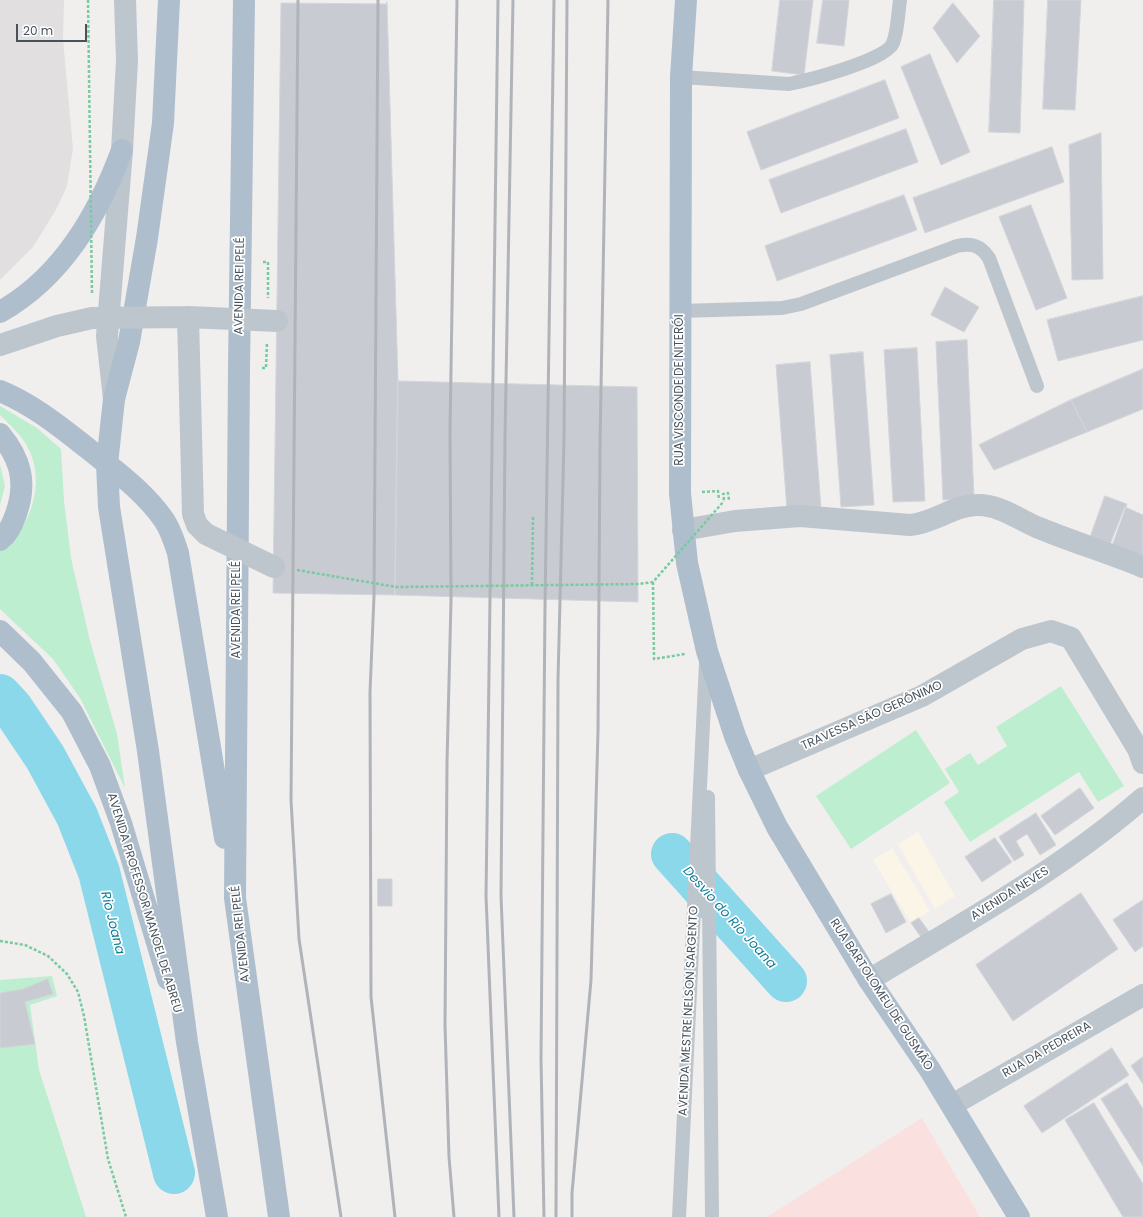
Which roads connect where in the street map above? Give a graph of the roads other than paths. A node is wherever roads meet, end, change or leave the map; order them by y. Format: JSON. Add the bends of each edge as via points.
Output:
{"nodes":[{"id":1,"x":125,"y":0,"type":"edge"},
{"id":2,"x":169,"y":0,"type":"edge"},
{"id":3,"x":244,"y":0,"type":"edge"},
{"id":4,"x":686,"y":0,"type":"edge"},
{"id":5,"x":900,"y":0,"type":"edge"},
{"id":6,"x":681,"y":77,"type":"junction"},
{"id":7,"x":122,"y":150,"type":"junction"},
{"id":8,"x":680,"y":310,"type":"junction"},
{"id":9,"x":0,"y":312,"type":"edge"},
{"id":10,"x":188,"y":317,"type":"junction"},
{"id":11,"x":278,"y":321,"type":"dead end"},
{"id":12,"x":0,"y":345,"type":"edge"},
{"id":13,"x":1037,"y":386,"type":"dead end"},
{"id":14,"x":0,"y":391,"type":"edge"},
{"id":15,"x":114,"y":399,"type":"junction"},
{"id":16,"x":0,"y":434,"type":"edge"},
{"id":17,"x":107,"y":464,"type":"junction"},
{"id":18,"x":683,"y":530,"type":"junction"},
{"id":19,"x":0,"y":540,"type":"edge"},
{"id":20,"x":274,"y":567,"type":"road end"},
{"id":21,"x":1143,"y":567,"type":"edge"},
{"id":22,"x":0,"y":631,"type":"edge"},
{"id":23,"x":707,"y":651,"type":"junction"},
{"id":24,"x":1140,"y":756,"type":"edge"},
{"id":25,"x":749,"y":770,"type":"junction"},
{"id":26,"x":1143,"y":798,"type":"edge"},
{"id":27,"x":235,"y":898,"type":"junction"},
{"id":28,"x":870,"y":980,"type":"junction"},
{"id":29,"x":1143,"y":995,"type":"edge"},
{"id":30,"x":187,"y":1042,"type":"junction"},
{"id":31,"x":952,"y":1105,"type":"junction"},
{"id":32,"x":217,"y":1217,"type":"edge"},
{"id":33,"x":279,"y":1217,"type":"edge"},
{"id":34,"x":679,"y":1217,"type":"edge"},
{"id":35,"x":712,"y":1217,"type":"edge"},
{"id":36,"x":1019,"y":1217,"type":"edge"}],
"edges":[{"from":1,"to":7,"type":"street","via":[[127,62]]},
{"from":2,"to":15,"type":"main road","via":[[161,139],[129,342]]},
{"from":3,"to":27,"type":"main road","name":"AVENIDA REI PELÉ","via":[[238,368]]},
{"from":4,"to":6,"type":"main road","name":"RUA VISCONDE DE NITERÓI"},
{"from":5,"to":6,"type":"lane","via":[[893,43],[888,50],[874,58],[789,84]]},
{"from":6,"to":8,"type":"main road","name":"RUA VISCONDE DE NITERÓI"},
{"from":7,"to":9,"type":"main road","via":[[102,199],[82,236],[70,252],[38,284]]},
{"from":7,"to":15,"type":"street","via":[[106,336]]},
{"from":8,"to":13,"type":"lane","via":[[782,308],[801,304],[957,246],[975,244],[983,249],[989,258]]},
{"from":8,"to":18,"type":"main road","name":"RUA VISCONDE DE NITERÓI","via":[[680,493]]},
{"from":10,"to":11,"type":"street","bridge":true},
{"from":10,"to":12,"type":"street","bridge":true,"via":[[92,318],[57,326]]},
{"from":10,"to":20,"type":"street","bridge":true,"via":[[193,514],[197,525],[206,534]]},
{"from":14,"to":17,"type":"main road","via":[[17,398],[48,418]]},
{"from":15,"to":17,"type":"main road"},
{"from":16,"to":19,"type":"main road","via":[[15,454],[22,476],[21,499],[13,522]]},
{"from":17,"to":27,"type":"main road","via":[[150,502],[164,520],[178,553]]},
{"from":17,"to":30,"type":"main road","via":[[111,522],[148,751]]},
{"from":18,"to":21,"type":"street","via":[[735,521],[800,516],[902,525],[919,524],[965,506],[977,504],[996,509]]},
{"from":18,"to":23,"type":"main road","name":"RUA VISCONDE DE NITERÓI"},
{"from":22,"to":30,"type":"main road","name":"AVENIDA PROFESSOR MANOEL DE ABREU","via":[[32,662],[72,712],[100,766],[121,823]]},
{"from":23,"to":25,"type":"main road","name":"RUA VISCONDE DE NITERÓI"},
{"from":23,"to":34,"type":"lane","name":"AVENIDA MESTRE NELSON SARGENTO"},
{"from":23,"to":35,"type":"lane","name":"AVENIDA MESTRE NELSON SARGENTO"},
{"from":24,"to":25,"type":"street","name":"TRAVESSA SÃO GERÔNIMO","via":[[1071,638],[1050,631],[1022,639],[922,696]]},
{"from":25,"to":28,"type":"main road","name":"RUA BARTOLOMEU DE GUSMÃO","via":[[802,872]]},
{"from":26,"to":28,"type":"street","name":"AVENIDA NEVES","via":[[1123,816],[1051,869]]},
{"from":27,"to":33,"type":"main road","name":"AVENIDA REI PELÉ"},
{"from":28,"to":31,"type":"main road","name":"RUA BARTOLOMEU DE GUSMÃO"},
{"from":29,"to":31,"type":"street","name":"RUA DA PEDREIRA"},
{"from":30,"to":32,"type":"main road"},
{"from":31,"to":36,"type":"main road","name":"RUA BARTOLOMEU DE GUSMÃO"}]}
